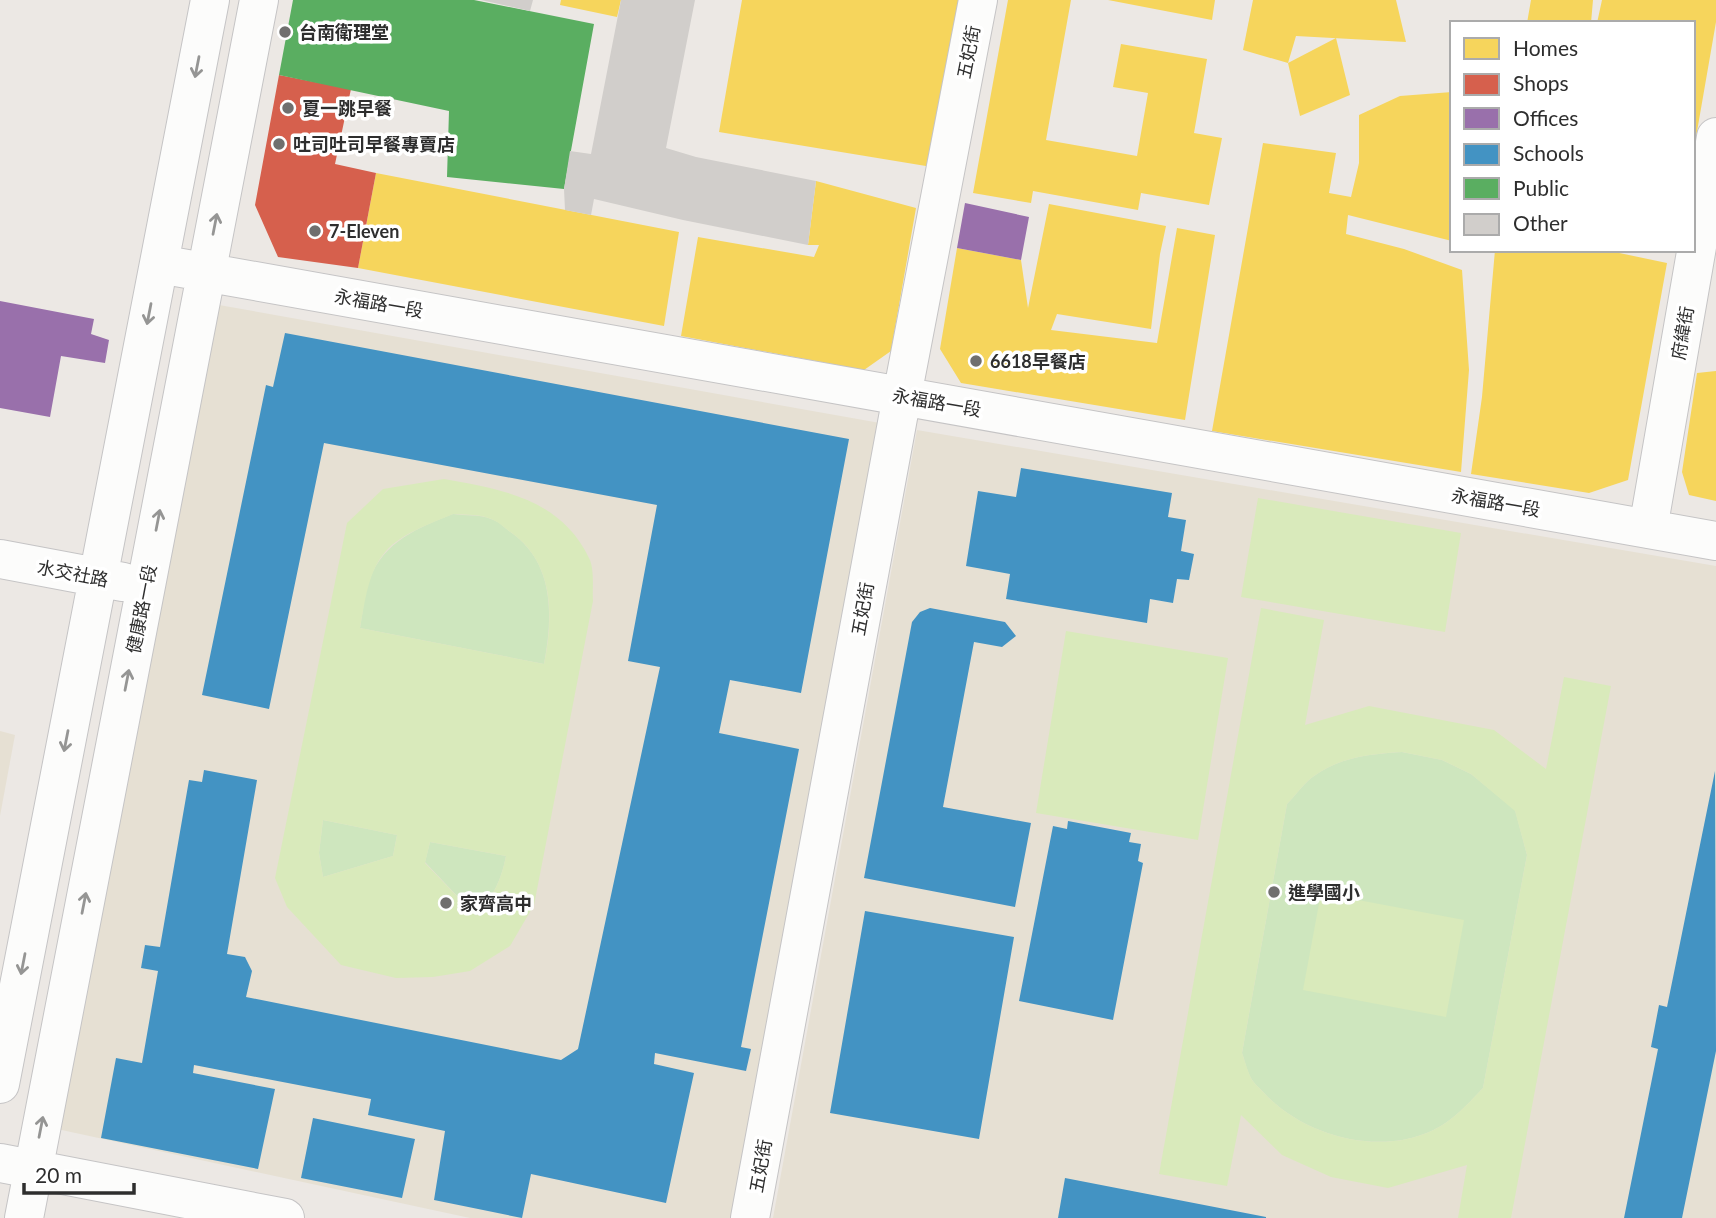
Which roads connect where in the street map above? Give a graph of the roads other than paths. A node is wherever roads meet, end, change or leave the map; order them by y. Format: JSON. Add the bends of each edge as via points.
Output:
{"nodes":[{"id":1,"x":211,"y":0,"type":"edge"},
{"id":2,"x":259,"y":0,"type":"edge"},
{"id":3,"x":978,"y":0,"type":"edge"},
{"id":4,"x":1716,"y":137,"type":"edge"},
{"id":5,"x":159,"y":264,"type":"junction"},
{"id":6,"x":206,"y":273,"type":"junction"},
{"id":7,"x":902,"y":396,"type":"junction"},
{"id":8,"x":1648,"y":529,"type":"junction"},
{"id":9,"x":1716,"y":541,"type":"edge"},
{"id":10,"x":0,"y":559,"type":"edge"},
{"id":11,"x":97,"y":578,"type":"junction"},
{"id":12,"x":146,"y":587,"type":"junction"},
{"id":13,"x":0,"y":1084,"type":"edge"},
{"id":14,"x":17,"y":1166,"type":"edge"},
{"id":15,"x":24,"y":1218,"type":"edge"},
{"id":16,"x":285,"y":1218,"type":"edge"},
{"id":17,"x":750,"y":1218,"type":"edge"}],
"edges":[{"from":1,"to":5,"type":"street","one_way":true},
{"from":6,"to":2,"type":"street","name":"健康路一段","one_way":true},
{"from":3,"to":7,"type":"street","name":"五妃街"},
{"from":4,"to":8,"type":"street","name":"府緯街"},
{"from":5,"to":6,"type":"street","name":"永福路一段"},
{"from":5,"to":11,"type":"street","one_way":true},
{"from":6,"to":7,"type":"street","name":"永福路一段"},
{"from":12,"to":6,"type":"street","name":"健康路一段","one_way":true},
{"from":7,"to":8,"type":"street","name":"永福路一段"},
{"from":7,"to":17,"type":"street","name":"五妃街"},
{"from":8,"to":9,"type":"street","name":"永福路一段"},
{"from":10,"to":11,"type":"street","name":"水交社路"},
{"from":11,"to":12,"type":"street","name":"水交社路"},
{"from":11,"to":13,"type":"street","one_way":true},
{"from":14,"to":12,"type":"street","name":"健康路一段","one_way":true},
{"from":14,"to":15,"type":"street","name":"健康路一段"},
{"from":14,"to":16,"type":"street"}]}
